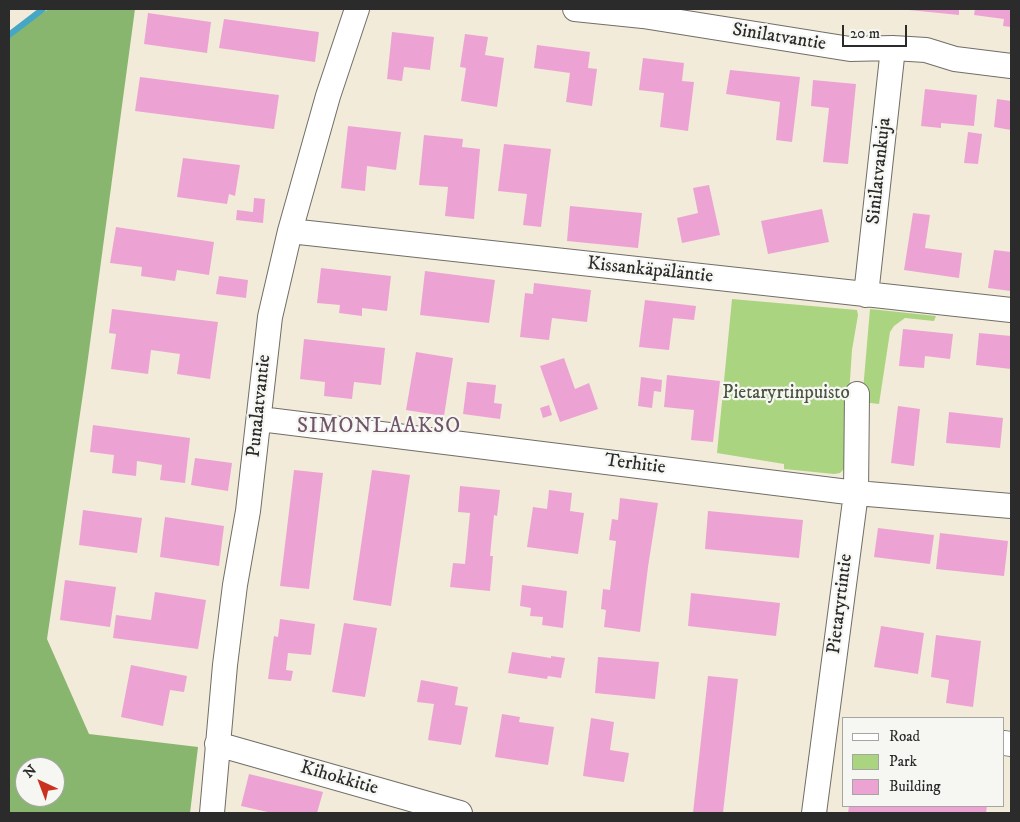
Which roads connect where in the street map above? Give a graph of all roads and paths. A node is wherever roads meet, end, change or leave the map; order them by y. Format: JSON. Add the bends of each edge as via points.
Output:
{"nodes":[{"id":1,"x":357,"y":9,"type":"edge"},
{"id":2,"x":575,"y":9,"type":"edge"},
{"id":3,"x":893,"y":48,"type":"junction"},
{"id":4,"x":1011,"y":66,"type":"edge"},
{"id":5,"x":290,"y":231,"type":"junction"},
{"id":6,"x":866,"y":295,"type":"junction"},
{"id":7,"x":1011,"y":310,"type":"edge"},
{"id":8,"x":857,"y":394,"type":"dead end"},
{"id":9,"x":260,"y":418,"type":"junction"},
{"id":10,"x":856,"y":492,"type":"junction"},
{"id":11,"x":1011,"y":506,"type":"edge"},
{"id":12,"x":834,"y":726,"type":"edge"},
{"id":13,"x":217,"y":744,"type":"junction"},
{"id":14,"x":212,"y":813,"type":"edge"},
{"id":15,"x":460,"y":813,"type":"edge"},
{"id":16,"x":814,"y":813,"type":"edge"}],
"edges":[{"from":1,"to":5,"type":"street","name":"Punalatvantie","via":[[328,96]]},
{"from":2,"to":3,"type":"street","name":"Sinilatvantie","via":[[643,16],[850,49]]},
{"from":3,"to":4,"type":"street","name":"Sinilatvantie","via":[[926,50],[956,59]]},
{"from":3,"to":6,"type":"street","name":"Sinilatvankuja"},
{"from":5,"to":6,"type":"street","name":"Kissankäpäläntie"},
{"from":5,"to":9,"type":"street","name":"Punalatvantie","via":[[270,317]]},
{"from":6,"to":7,"type":"street","name":"Kissankäpäläntie"},
{"from":8,"to":10,"type":"street","name":"Pietaryrtintie"},
{"from":9,"to":10,"type":"street","name":"Terhitie"},
{"from":9,"to":13,"type":"street","name":"Punalatvantie","via":[[234,594]]},
{"from":10,"to":11,"type":"street","name":"Terhitie"},
{"from":10,"to":12,"type":"street","name":"Pietaryrtintie"},
{"from":12,"to":16,"type":"street","name":"Pietaryrtintie"},
{"from":13,"to":14,"type":"street","name":"Punalatvantie"},
{"from":13,"to":15,"type":"street","name":"Kihokkitie"}]}
